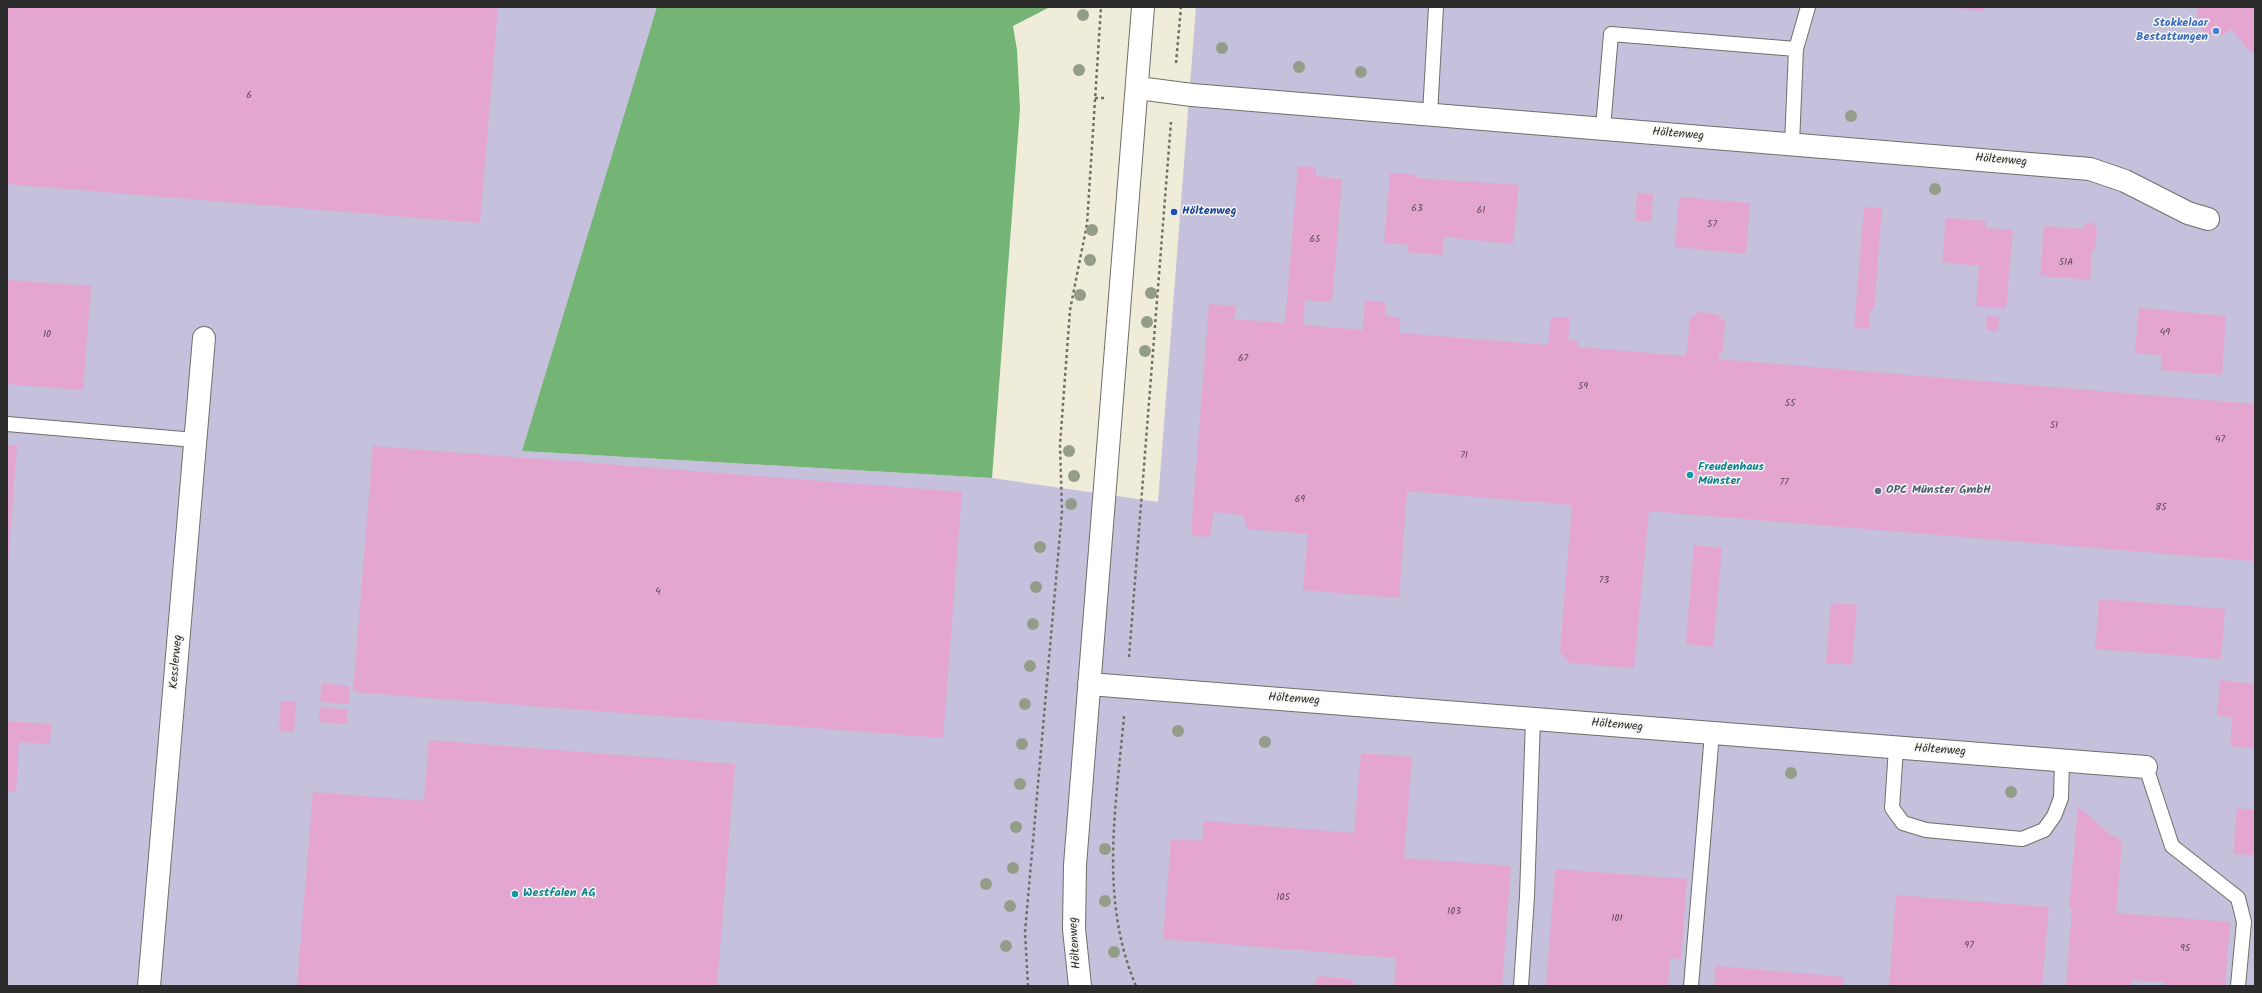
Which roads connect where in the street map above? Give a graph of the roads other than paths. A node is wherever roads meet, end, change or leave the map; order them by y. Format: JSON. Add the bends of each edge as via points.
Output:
{"nodes":[{"id":1,"x":1143,"y":7,"type":"edge"},
{"id":2,"x":1436,"y":7,"type":"edge"},
{"id":3,"x":1808,"y":7,"type":"edge"},
{"id":4,"x":1796,"y":49,"type":"junction"},
{"id":5,"x":1138,"y":88,"type":"junction"},
{"id":6,"x":1430,"y":114,"type":"junction"},
{"id":7,"x":1602,"y":128,"type":"junction"},
{"id":8,"x":1792,"y":144,"type":"junction"},
{"id":9,"x":2208,"y":219,"type":"dead end"},
{"id":10,"x":204,"y":338,"type":"dead end"},
{"id":11,"x":7,"y":424,"type":"edge"},
{"id":12,"x":195,"y":440,"type":"junction"},
{"id":13,"x":1088,"y":684,"type":"junction"},
{"id":14,"x":1533,"y":719,"type":"junction"},
{"id":15,"x":1712,"y":733,"type":"junction"},
{"id":16,"x":1896,"y":748,"type":"junction"},
{"id":17,"x":2062,"y":761,"type":"junction"},
{"id":18,"x":2146,"y":767,"type":"joint"},
{"id":19,"x":149,"y":986,"type":"edge"},
{"id":20,"x":1080,"y":986,"type":"edge"},
{"id":21,"x":1521,"y":986,"type":"edge"},
{"id":22,"x":1691,"y":986,"type":"edge"},
{"id":23,"x":2238,"y":986,"type":"edge"}],
"edges":[{"from":1,"to":5,"type":"street","name":"Höltenweg"},
{"from":2,"to":6,"type":"lane"},
{"from":3,"to":4,"type":"lane"},
{"from":4,"to":7,"type":"lane","via":[[1611,34]]},
{"from":4,"to":8,"type":"lane"},
{"from":5,"to":6,"type":"street","name":"Höltenweg"},
{"from":5,"to":13,"type":"street","name":"Höltenweg"},
{"from":6,"to":7,"type":"street","name":"Höltenweg"},
{"from":7,"to":8,"type":"street","name":"Höltenweg"},
{"from":8,"to":9,"type":"street","name":"Höltenweg","via":[[2090,169],[2125,181],[2188,213]]},
{"from":10,"to":12,"type":"street","name":"Kesslerweg"},
{"from":11,"to":12,"type":"lane"},
{"from":12,"to":19,"type":"street","name":"Kesslerweg"},
{"from":13,"to":14,"type":"street","name":"Höltenweg"},
{"from":13,"to":20,"type":"street","name":"Höltenweg","via":[[1074,894],[1074,929]]},
{"from":14,"to":15,"type":"street","name":"Höltenweg"},
{"from":14,"to":21,"type":"lane"},
{"from":15,"to":16,"type":"street","name":"Höltenweg"},
{"from":15,"to":22,"type":"lane"},
{"from":16,"to":17,"type":"street","name":"Höltenweg"},
{"from":16,"to":17,"type":"lane","via":[[1892,808],[1903,823],[1926,830],[2022,839],[2044,830],[2054,816],[2061,798]]},
{"from":17,"to":18,"type":"street","name":"Höltenweg"},
{"from":18,"to":23,"type":"lane","via":[[2172,846],[2238,898],[2244,922]]}]}
